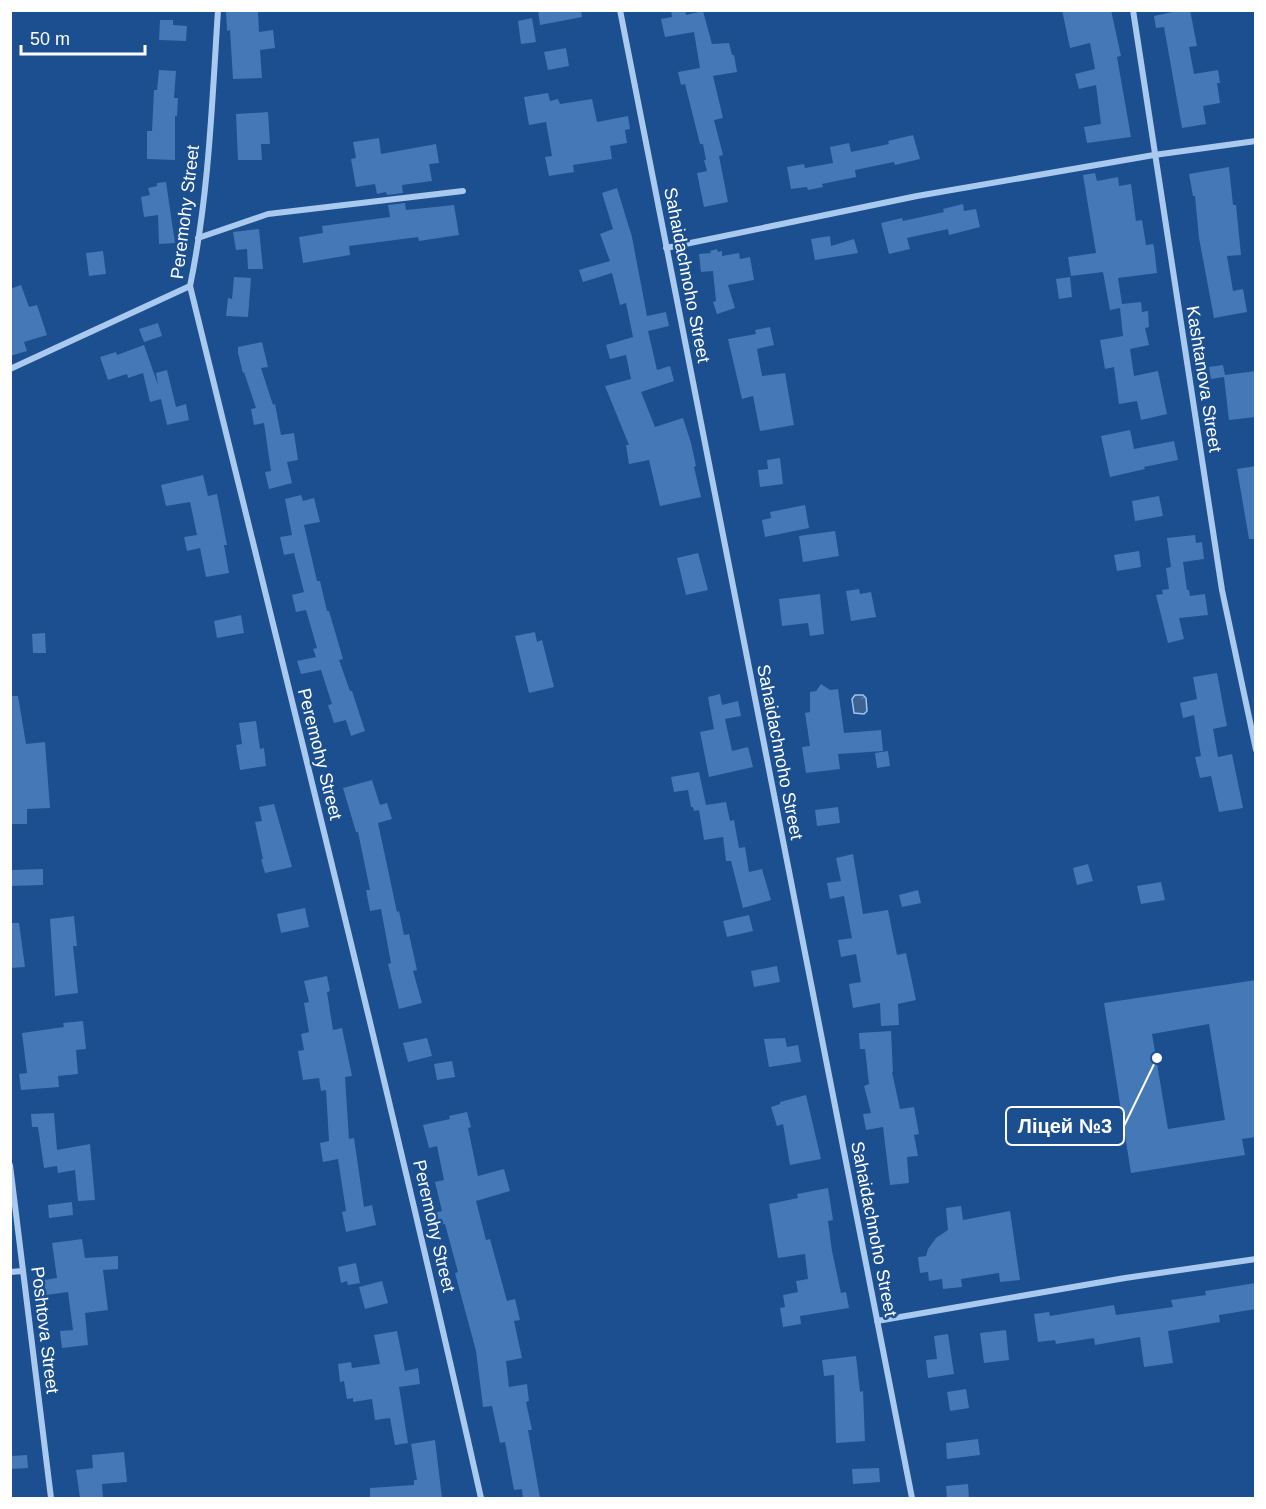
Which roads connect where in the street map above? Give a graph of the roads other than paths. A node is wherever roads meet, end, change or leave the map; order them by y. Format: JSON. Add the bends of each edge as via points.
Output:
{"nodes":[{"id":1,"x":218,"y":10,"type":"edge"},
{"id":2,"x":620,"y":10,"type":"edge"},
{"id":3,"x":1133,"y":10,"type":"edge"},
{"id":4,"x":1256,"y":141,"type":"edge"},
{"id":5,"x":1154,"y":155,"type":"junction"},
{"id":6,"x":462,"y":191,"type":"dead end"},
{"id":7,"x":198,"y":238,"type":"junction"},
{"id":8,"x":666,"y":248,"type":"junction"},
{"id":9,"x":190,"y":286,"type":"junction"},
{"id":10,"x":10,"y":369,"type":"edge"},
{"id":11,"x":1256,"y":750,"type":"edge"},
{"id":12,"x":10,"y":1165,"type":"edge"},
{"id":13,"x":1256,"y":1259,"type":"edge"},
{"id":14,"x":23,"y":1271,"type":"junction"},
{"id":15,"x":10,"y":1272,"type":"edge"},
{"id":16,"x":877,"y":1320,"type":"junction"},
{"id":17,"x":51,"y":1498,"type":"edge"},
{"id":18,"x":481,"y":1498,"type":"edge"},
{"id":19,"x":912,"y":1498,"type":"edge"}],
"edges":[{"from":1,"to":7,"type":"street","name":"Peremohy Street"},
{"from":2,"to":8,"type":"street","name":"Sahaidachnoho Street"},
{"from":3,"to":5,"type":"street","name":"Kashtanova Street"},
{"from":4,"to":5,"type":"street"},
{"from":5,"to":8,"type":"street","via":[[917,196]]},
{"from":5,"to":11,"type":"street","name":"Kashtanova Street","via":[[1222,590]]},
{"from":6,"to":7,"type":"street","via":[[268,214]]},
{"from":7,"to":9,"type":"street","name":"Peremohy Street"},
{"from":8,"to":16,"type":"street","name":"Sahaidachnoho Street"},
{"from":9,"to":10,"type":"street"},
{"from":9,"to":18,"type":"street","name":"Peremohy Street"},
{"from":12,"to":14,"type":"street","name":"Poshtova Street"},
{"from":13,"to":16,"type":"street"},
{"from":14,"to":15,"type":"street"},
{"from":14,"to":17,"type":"street","name":"Poshtova Street"},
{"from":16,"to":19,"type":"street","name":"Sahaidachnoho Street"}]}
